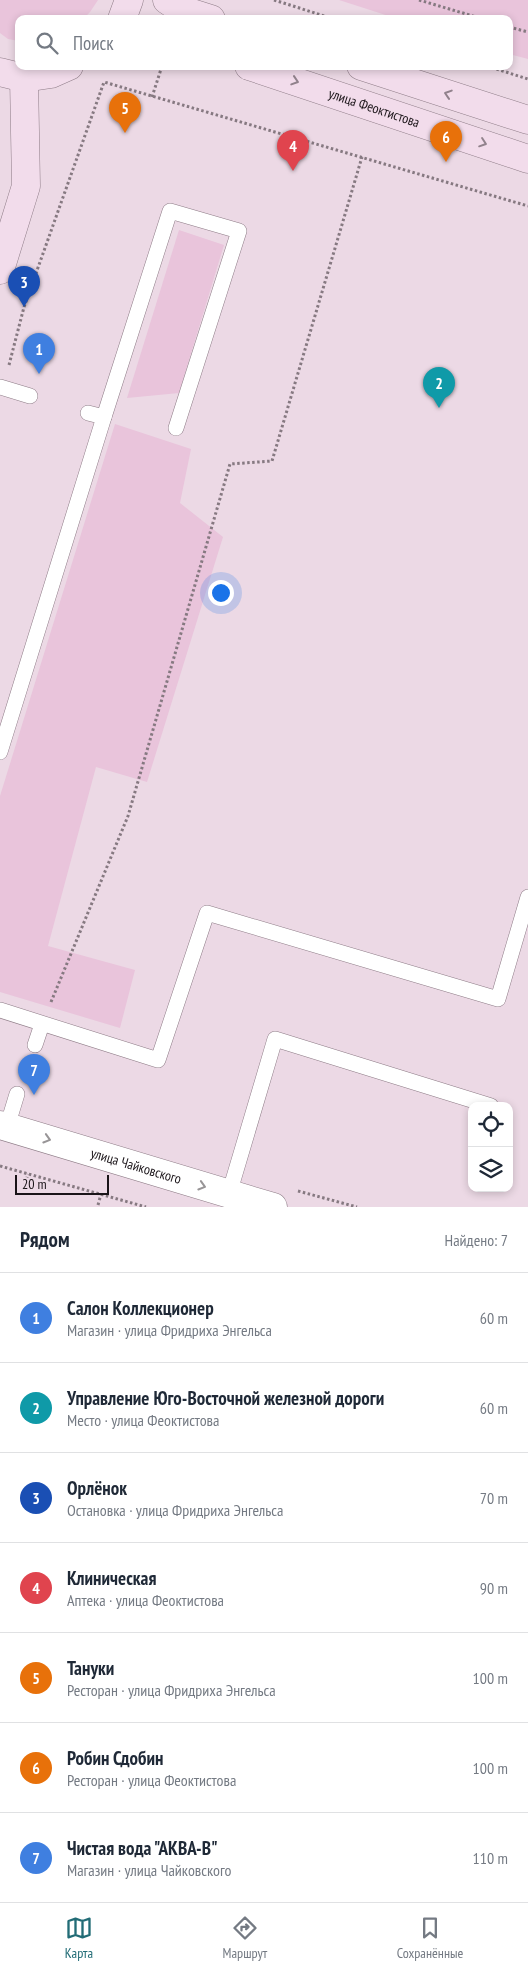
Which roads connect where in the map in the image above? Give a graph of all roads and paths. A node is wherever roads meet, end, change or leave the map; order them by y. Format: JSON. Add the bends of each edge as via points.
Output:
{"nodes":[{"id":1,"x":129,"y":0,"type":"edge"},
{"id":2,"x":167,"y":0,"type":"edge"},
{"id":3,"x":274,"y":0,"type":"edge"},
{"id":4,"x":419,"y":0,"type":"edge"},
{"id":5,"x":123,"y":15,"type":"edge"},
{"id":6,"x":198,"y":15,"type":"edge"},
{"id":7,"x":321,"y":15,"type":"edge"},
{"id":8,"x":470,"y":15,"type":"edge"},
{"id":9,"x":513,"y":28,"type":"edge"},
{"id":10,"x":528,"y":32,"type":"edge"},
{"id":11,"x":60,"y":70,"type":"edge"},
{"id":12,"x":161,"y":70,"type":"edge"},
{"id":13,"x":261,"y":70,"type":"edge"},
{"id":14,"x":373,"y":70,"type":"edge"},
{"id":15,"x":500,"y":70,"type":"edge"},
{"id":16,"x":12,"y":75,"type":"edge"},
{"id":17,"x":528,"y":79,"type":"edge"},
{"id":18,"x":152,"y":96,"type":"junction"},
{"id":19,"x":528,"y":120,"type":"edge"},
{"id":20,"x":362,"y":157,"type":"junction"},
{"id":21,"x":528,"y":159,"type":"edge"},
{"id":22,"x":528,"y":206,"type":"edge"},
{"id":23,"x":0,"y":270,"type":"edge"},
{"id":24,"x":2,"y":388,"type":"edge"},
{"id":25,"x":30,"y":396,"type":"dead end"},
{"id":26,"x":88,"y":413,"type":"dead end"},
{"id":27,"x":104,"y":417,"type":"junction"},
{"id":28,"x":176,"y":428,"type":"dead end"},
{"id":29,"x":0,"y":752,"type":"edge"},
{"id":30,"x":528,"y":896,"type":"edge"},
{"id":31,"x":0,"y":1010,"type":"edge"},
{"id":32,"x":42,"y":1024,"type":"junction"},
{"id":33,"x":35,"y":1045,"type":"dead end"},
{"id":34,"x":17,"y":1094,"type":"dead end"},
{"id":35,"x":478,"y":1102,"type":"edge"},
{"id":36,"x":4,"y":1126,"type":"edge"},
{"id":37,"x":0,"y":1166,"type":"edge"},
{"id":38,"x":28,"y":1174,"type":"junction"},
{"id":39,"x":25,"y":1184,"type":"dead end"},
{"id":40,"x":101,"y":1194,"type":"junction"},
{"id":41,"x":229,"y":1194,"type":"junction"},
{"id":42,"x":98,"y":1205,"type":"dead end"},
{"id":43,"x":146,"y":1207,"type":"edge"},
{"id":44,"x":273,"y":1207,"type":"edge"}],
"edges":[{"from":1,"to":5,"type":"street"},
{"from":2,"to":6,"type":"street"},
{"from":3,"to":7,"type":"path"},
{"from":4,"to":8,"type":"path"},
{"from":9,"to":10,"type":"path"},
{"from":11,"to":16,"type":"street","via":[[51,74]]},
{"from":12,"to":18,"type":"path"},
{"from":13,"to":21,"type":"street","name":"улица Феоктистова","one_way":true},
{"from":19,"to":14,"type":"street","one_way":true},
{"from":15,"to":17,"type":"path"},
{"from":16,"to":23,"type":"street","via":[[26,186]]},
{"from":18,"to":20,"type":"path"},
{"from":18,"to":24,"type":"path","via":[[104,82],[24,307]]},
{"from":20,"to":22,"type":"path"},
{"from":20,"to":32,"type":"path","via":[[272,461],[230,464],[128,816]]},
{"from":24,"to":25,"type":"lane"},
{"from":26,"to":27,"type":"lane"},
{"from":27,"to":28,"type":"lane","via":[[170,211],[239,232]]},
{"from":27,"to":29,"type":"lane"},
{"from":30,"to":32,"type":"lane","via":[[498,999],[207,913],[158,1060]]},
{"from":31,"to":32,"type":"lane"},
{"from":32,"to":33,"type":"lane"},
{"from":34,"to":36,"type":"lane"},
{"from":35,"to":41,"type":"lane","via":[[275,1039]]},
{"from":36,"to":41,"type":"street","name":"улица Чайковского","one_way":true},
{"from":37,"to":38,"type":"path"},
{"from":38,"to":39,"type":"path"},
{"from":38,"to":40,"type":"path"},
{"from":40,"to":42,"type":"path"},
{"from":40,"to":43,"type":"path"},
{"from":41,"to":44,"type":"street","name":"улица Чайковского"}]}
